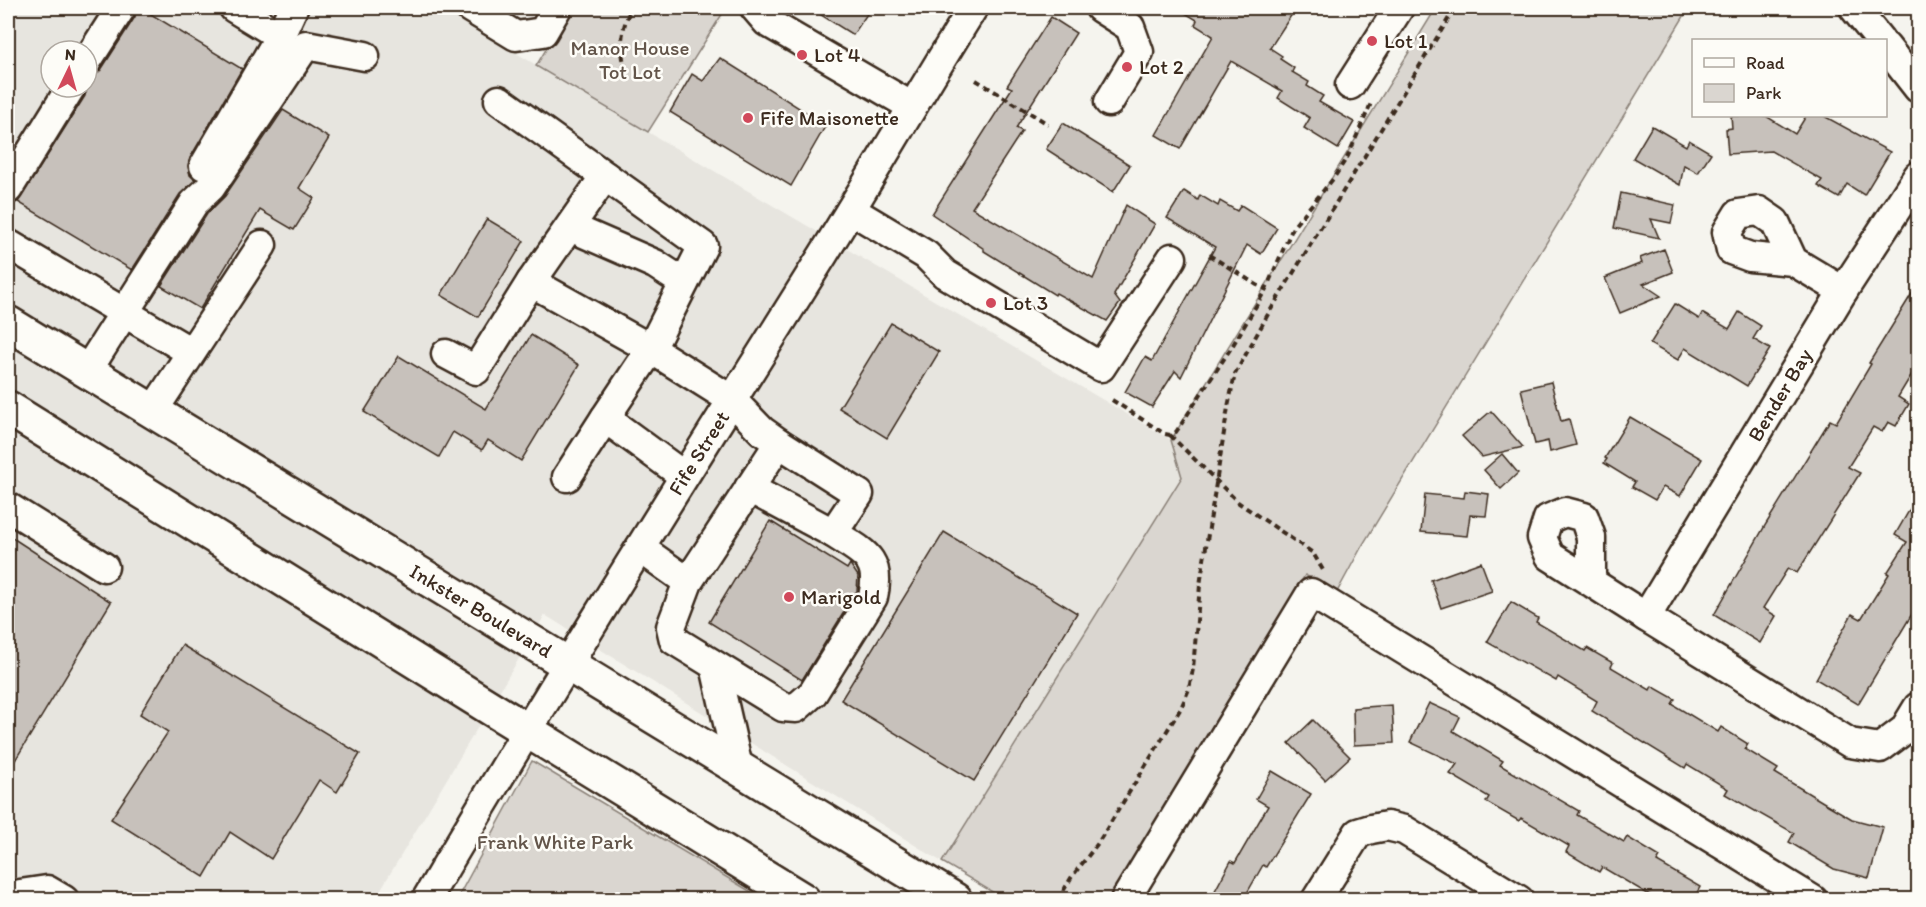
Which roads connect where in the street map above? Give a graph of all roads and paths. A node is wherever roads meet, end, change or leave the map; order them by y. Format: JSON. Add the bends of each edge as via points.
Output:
{"nodes":[{"id":1,"x":121,"y":8,"type":"edge"},
{"id":2,"x":234,"y":8,"type":"edge"},
{"id":3,"x":293,"y":8,"type":"edge"},
{"id":4,"x":470,"y":8,"type":"edge"},
{"id":5,"x":557,"y":8,"type":"edge"},
{"id":6,"x":632,"y":8,"type":"edge"},
{"id":7,"x":755,"y":8,"type":"edge"},
{"id":8,"x":973,"y":8,"type":"edge"},
{"id":9,"x":1100,"y":8,"type":"edge"},
{"id":10,"x":1399,"y":8,"type":"edge"},
{"id":11,"x":1455,"y":8,"type":"edge"},
{"id":12,"x":1854,"y":8,"type":"edge"},
{"id":13,"x":280,"y":36,"type":"junction"},
{"id":14,"x":1879,"y":39,"type":"edge"},
{"id":15,"x":99,"y":42,"type":"edge"},
{"id":16,"x":1887,"y":48,"type":"edge"},
{"id":17,"x":364,"y":56,"type":"dead end"},
{"id":18,"x":626,"y":70,"type":"dead end"},
{"id":19,"x":976,"y":80,"type":"dead end"},
{"id":20,"x":1350,"y":85,"type":"joint"},
{"id":21,"x":1918,"y":88,"type":"edge"},
{"id":22,"x":64,"y":99,"type":"edge"},
{"id":23,"x":499,"y":100,"type":"dead end"},
{"id":24,"x":1109,"y":102,"type":"dead end"},
{"id":25,"x":911,"y":106,"type":"junction"},
{"id":26,"x":1048,"y":124,"type":"dead end"},
{"id":27,"x":202,"y":170,"type":"dead end"},
{"id":28,"x":605,"y":176,"type":"junction"},
{"id":29,"x":1918,"y":176,"type":"edge"},
{"id":30,"x":8,"y":189,"type":"edge"},
{"id":31,"x":851,"y":210,"type":"junction"},
{"id":32,"x":570,"y":227,"type":"junction"},
{"id":33,"x":8,"y":244,"type":"edge"},
{"id":34,"x":262,"y":245,"type":"dead end"},
{"id":35,"x":1209,"y":255,"type":"dead end"},
{"id":36,"x":1172,"y":258,"type":"dead end"},
{"id":37,"x":1793,"y":261,"type":"dead end"},
{"id":38,"x":531,"y":282,"type":"junction"},
{"id":39,"x":684,"y":283,"type":"junction"},
{"id":40,"x":1266,"y":289,"type":"junction"},
{"id":41,"x":1843,"y":291,"type":"junction"},
{"id":42,"x":125,"y":313,"type":"junction"},
{"id":43,"x":8,"y":323,"type":"edge"},
{"id":44,"x":651,"y":349,"type":"junction"},
{"id":45,"x":191,"y":352,"type":"junction"},
{"id":46,"x":446,"y":354,"type":"dead end"},
{"id":47,"x":87,"y":371,"type":"junction"},
{"id":48,"x":732,"y":399,"type":"junction"},
{"id":49,"x":1112,"y":400,"type":"dead end"},
{"id":50,"x":8,"y":408,"type":"edge"},
{"id":51,"x":153,"y":411,"type":"junction"},
{"id":52,"x":605,"y":418,"type":"junction"},
{"id":53,"x":1170,"y":435,"type":"junction"},
{"id":54,"x":778,"y":443,"type":"junction"},
{"id":55,"x":684,"y":476,"type":"junction"},
{"id":56,"x":567,"y":477,"type":"dead end"},
{"id":57,"x":1217,"y":481,"type":"junction"},
{"id":58,"x":749,"y":488,"type":"junction"},
{"id":59,"x":8,"y":507,"type":"edge"},
{"id":60,"x":832,"y":533,"type":"junction"},
{"id":61,"x":640,"y":548,"type":"junction"},
{"id":62,"x":104,"y":567,"type":"dead end"},
{"id":63,"x":688,"y":582,"type":"junction"},
{"id":64,"x":1591,"y":582,"type":"dead end"},
{"id":65,"x":1323,"y":600,"type":"junction"},
{"id":66,"x":1646,"y":617,"type":"junction"},
{"id":67,"x":568,"y":664,"type":"junction"},
{"id":68,"x":715,"y":666,"type":"junction"},
{"id":69,"x":1918,"y":707,"type":"edge"},
{"id":70,"x":526,"y":730,"type":"junction"},
{"id":71,"x":738,"y":767,"type":"junction"},
{"id":72,"x":17,"y":900,"type":"edge"},
{"id":73,"x":64,"y":900,"type":"edge"},
{"id":74,"x":426,"y":900,"type":"edge"},
{"id":75,"x":803,"y":900,"type":"edge"},
{"id":76,"x":955,"y":900,"type":"edge"},
{"id":77,"x":1058,"y":900,"type":"edge"},
{"id":78,"x":1125,"y":900,"type":"edge"},
{"id":79,"x":1316,"y":900,"type":"edge"},
{"id":80,"x":1519,"y":900,"type":"edge"},
{"id":81,"x":1813,"y":900,"type":"edge"}],
"edges":[{"from":1,"to":15,"type":"street"},
{"from":2,"to":13,"type":"street"},
{"from":3,"to":13,"type":"street"},
{"from":4,"to":5,"type":"street","via":[[516,36],[543,32]]},
{"from":6,"to":18,"type":"path","via":[[626,16],[622,48]]},
{"from":7,"to":25,"type":"street","via":[[767,22]]},
{"from":8,"to":25,"type":"street","name":"Fife Street"},
{"from":9,"to":24,"type":"street","via":[[1130,27],[1139,52]]},
{"from":10,"to":20,"type":"street"},
{"from":11,"to":57,"type":"path","via":[[1235,374]]},
{"from":12,"to":14,"type":"street"},
{"from":13,"to":27,"type":"street"},
{"from":16,"to":21,"type":"street"},
{"from":17,"to":42,"type":"street","via":[[306,45],[211,187],[194,203]]},
{"from":19,"to":26,"type":"path"},
{"from":20,"to":40,"type":"path","via":[[1368,90],[1372,100],[1368,113],[1333,179],[1293,228]]},
{"from":22,"to":30,"type":"street"},
{"from":23,"to":28,"type":"street"},
{"from":25,"to":31,"type":"street","name":"Fife Street"},
{"from":28,"to":32,"type":"street"},
{"from":28,"to":39,"type":"street","via":[[703,246]]},
{"from":29,"to":41,"type":"street","name":"Bender Bay"},
{"from":31,"to":36,"type":"street","via":[[926,255],[945,274],[1101,367]]},
{"from":31,"to":48,"type":"street","name":"Fife Street"},
{"from":32,"to":38,"type":"street"},
{"from":32,"to":39,"type":"street","via":[[655,264]]},
{"from":33,"to":42,"type":"street"},
{"from":34,"to":45,"type":"street"},
{"from":35,"to":40,"type":"path"},
{"from":37,"to":41,"type":"street"},
{"from":38,"to":44,"type":"street"},
{"from":38,"to":46,"type":"street","via":[[476,370]]},
{"from":39,"to":44,"type":"street"},
{"from":40,"to":53,"type":"path","via":[[1227,355],[1176,432]]},
{"from":41,"to":66,"type":"street","name":"Bender Bay"},
{"from":42,"to":45,"type":"street"},
{"from":42,"to":47,"type":"street"},
{"from":43,"to":47,"type":"main road","name":"Inkster Boulevard"},
{"from":44,"to":48,"type":"street"},
{"from":44,"to":52,"type":"street"},
{"from":45,"to":51,"type":"street"},
{"from":47,"to":51,"type":"main road","name":"Inkster Boulevard"},
{"from":48,"to":54,"type":"street"},
{"from":48,"to":55,"type":"street","name":"Fife Street"},
{"from":49,"to":53,"type":"path"},
{"from":50,"to":70,"type":"main road"},
{"from":51,"to":67,"type":"main road","name":"Inkster Boulevard"},
{"from":52,"to":55,"type":"street"},
{"from":52,"to":56,"type":"street"},
{"from":53,"to":57,"type":"path"},
{"from":54,"to":58,"type":"street"},
{"from":54,"to":60,"type":"street","via":[[859,494]]},
{"from":55,"to":61,"type":"street","name":"Fife Street"},
{"from":57,"to":65,"type":"path","via":[[1239,503],[1313,553],[1328,583]]},
{"from":57,"to":77,"type":"path","via":[[1189,689],[1110,824]]},
{"from":58,"to":60,"type":"street"},
{"from":58,"to":63,"type":"street"},
{"from":59,"to":62,"type":"street"},
{"from":60,"to":68,"type":"street","via":[[866,555],[877,579],[873,597],[813,693],[796,708],[783,707]]},
{"from":61,"to":63,"type":"street"},
{"from":61,"to":67,"type":"street","name":"Fife Street"},
{"from":63,"to":68,"type":"street","via":[[671,627],[674,640]]},
{"from":64,"to":66,"type":"street"},
{"from":65,"to":78,"type":"street","via":[[1311,593]]},
{"from":65,"to":81,"type":"street"},
{"from":66,"to":69,"type":"street","via":[[1850,743],[1880,748],[1905,730]]},
{"from":67,"to":70,"type":"street","name":"Fife Street"},
{"from":67,"to":71,"type":"main road","name":"Inkster Boulevard"},
{"from":68,"to":71,"type":"street"},
{"from":70,"to":74,"type":"street","name":"Fife Street"},
{"from":70,"to":75,"type":"main road"},
{"from":71,"to":76,"type":"main road","name":"Inkster Boulevard"},
{"from":72,"to":73,"type":"street","via":[[20,894],[47,890]]},
{"from":79,"to":80,"type":"street","via":[[1358,834],[1387,826],[1404,830]]}]}
